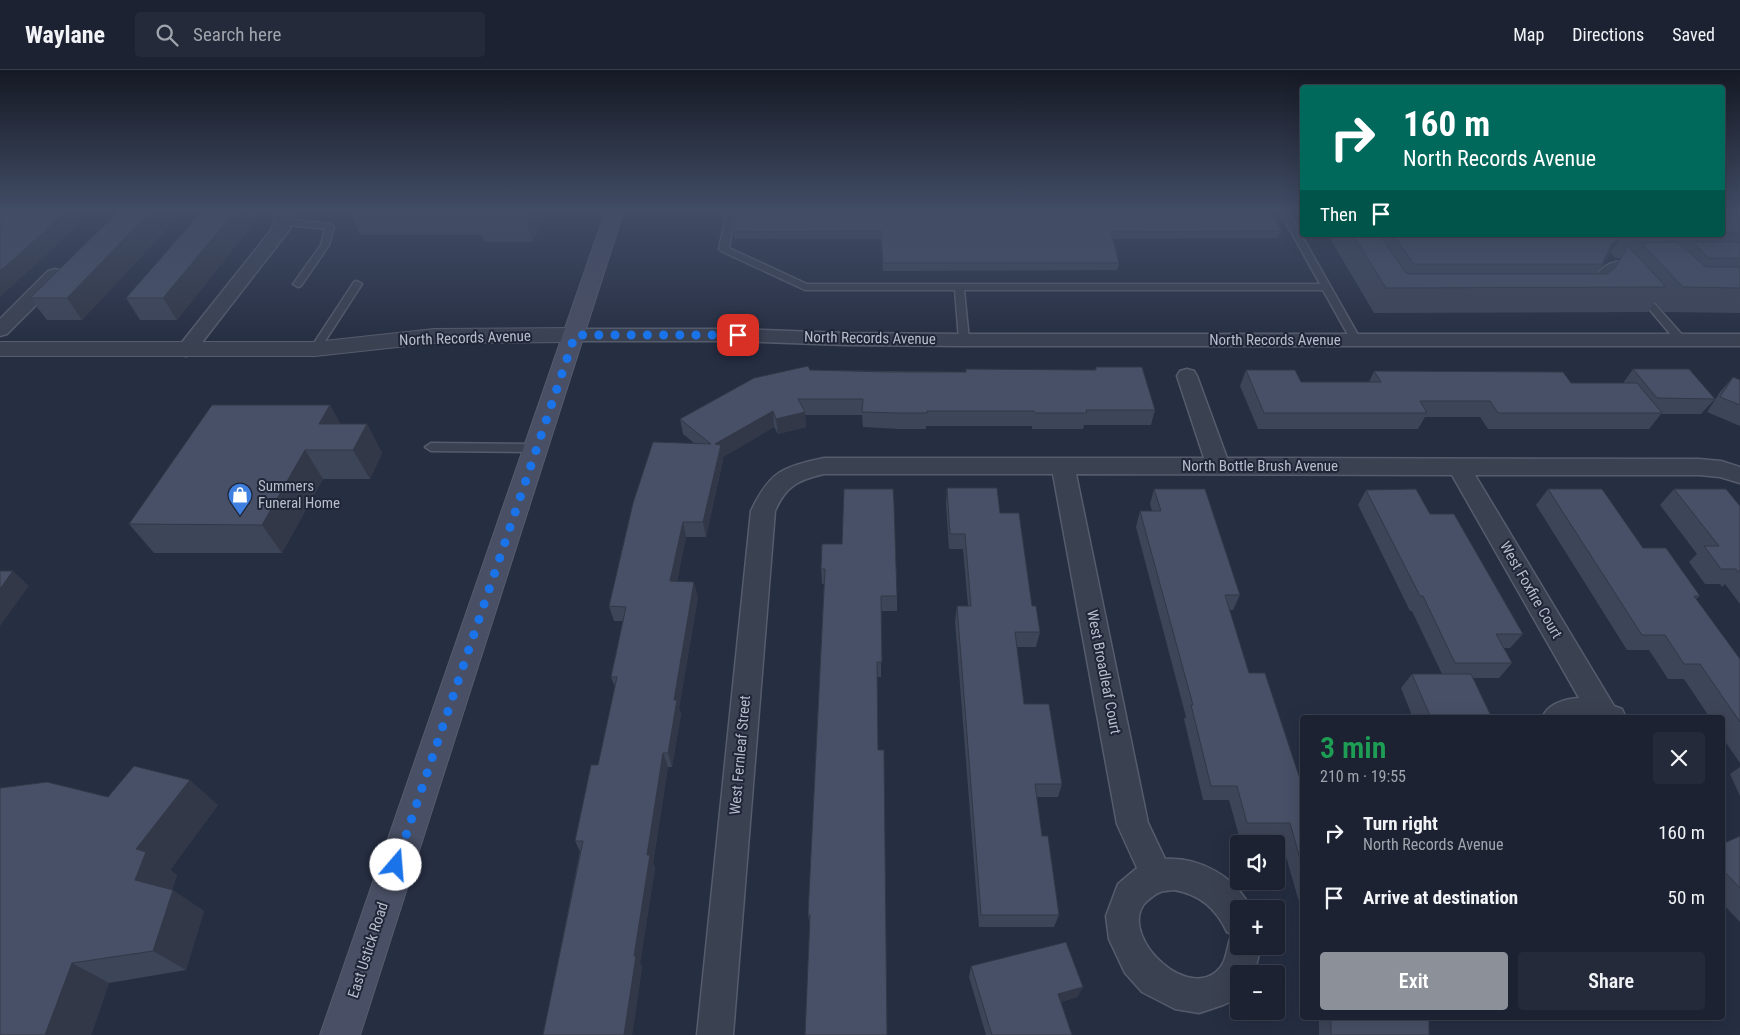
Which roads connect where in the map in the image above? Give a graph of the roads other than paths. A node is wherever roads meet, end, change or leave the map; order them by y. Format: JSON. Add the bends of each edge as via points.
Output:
{"nodes":[{"id":1,"x":261,"y":255,"type":"edge"},
{"id":2,"x":318,"y":255,"type":"edge"},
{"id":3,"x":601,"y":255,"type":"edge"},
{"id":4,"x":737,"y":255,"type":"edge"},
{"id":5,"x":1308,"y":255,"type":"edge"},
{"id":6,"x":71,"y":259,"type":"edge"},
{"id":7,"x":1610,"y":260,"type":"junction"},
{"id":8,"x":1643,"y":263,"type":"edge"},
{"id":9,"x":1625,"y":276,"type":"edge"},
{"id":10,"x":298,"y":284,"type":"dead end"},
{"id":11,"x":357,"y":284,"type":"dead end"},
{"id":12,"x":959,"y":287,"type":"junction"},
{"id":13,"x":1326,"y":288,"type":"junction"},
{"id":14,"x":1637,"y":289,"type":"edge"},
{"id":15,"x":1581,"y":294,"type":"edge"},
{"id":16,"x":0,"y":330,"type":"edge"},
{"id":17,"x":575,"y":335,"type":"junction"},
{"id":18,"x":964,"y":340,"type":"junction"},
{"id":19,"x":1356,"y":340,"type":"junction"},
{"id":20,"x":1681,"y":340,"type":"junction"},
{"id":21,"x":1740,"y":340,"type":"edge"},
{"id":22,"x":315,"y":348,"type":"junction"},
{"id":23,"x":0,"y":349,"type":"edge"},
{"id":24,"x":186,"y":350,"type":"junction"},
{"id":25,"x":1187,"y":376,"type":"dead end"},
{"id":26,"x":431,"y":447,"type":"dead end"},
{"id":27,"x":536,"y":448,"type":"junction"},
{"id":28,"x":1063,"y":466,"type":"junction"},
{"id":29,"x":1218,"y":466,"type":"junction"},
{"id":30,"x":1459,"y":467,"type":"junction"},
{"id":31,"x":1740,"y":475,"type":"edge"},
{"id":32,"x":781,"y":480,"type":"joint"},
{"id":33,"x":1560,"y":715,"type":"edge"},
{"id":34,"x":1607,"y":715,"type":"edge"},
{"id":35,"x":1156,"y":875,"type":"junction"},
{"id":36,"x":1230,"y":907,"type":"edge"},
{"id":37,"x":1243,"y":955,"type":"edge"},
{"id":38,"x":340,"y":1035,"type":"edge"},
{"id":39,"x":715,"y":1035,"type":"edge"}],
"edges":[{"from":1,"to":24,"type":"street"},
{"from":2,"to":10,"type":"lane"},
{"from":3,"to":17,"type":"main road","name":"East Ustick Road"},
{"from":4,"to":12,"type":"lane","via":[[805,287]]},
{"from":5,"to":13,"type":"lane"},
{"from":6,"to":16,"type":"street"},
{"from":7,"to":8,"type":"lane"},
{"from":7,"to":9,"type":"lane"},
{"from":7,"to":15,"type":"lane","via":[[1591,294]]},
{"from":11,"to":22,"type":"lane"},
{"from":12,"to":13,"type":"lane"},
{"from":12,"to":18,"type":"lane"},
{"from":13,"to":19,"type":"lane"},
{"from":14,"to":20,"type":"lane"},
{"from":17,"to":18,"type":"street","name":"North Records Avenue"},
{"from":17,"to":22,"type":"street","name":"North Records Avenue","via":[[434,336]]},
{"from":17,"to":27,"type":"main road","name":"East Ustick Road"},
{"from":18,"to":19,"type":"street","name":"North Records Avenue"},
{"from":19,"to":20,"type":"street","name":"North Records Avenue"},
{"from":20,"to":21,"type":"street","name":"North Records Avenue"},
{"from":22,"to":24,"type":"street","name":"North Records Avenue"},
{"from":23,"to":24,"type":"street","name":"North Records Avenue"},
{"from":25,"to":29,"type":"street"},
{"from":26,"to":27,"type":"lane"},
{"from":27,"to":38,"type":"main road","name":"East Ustick Road"},
{"from":28,"to":29,"type":"street","name":"North Bottle Brush Avenue"},
{"from":28,"to":32,"type":"street","name":"North Bottle Brush Avenue","via":[[824,466],[801,470]]},
{"from":28,"to":35,"type":"street","name":"West Broadleaf Court","via":[[1133,824]]},
{"from":29,"to":30,"type":"street","name":"North Bottle Brush Avenue"},
{"from":30,"to":31,"type":"street","name":"North Bottle Brush Avenue","via":[[1698,467]]},
{"from":30,"to":34,"type":"street","name":"West Foxfire Court"},
{"from":32,"to":39,"type":"street","name":"West Fernleaf Street","via":[[763,510]]},
{"from":33,"to":34,"type":"street","name":"West Foxfire Court","via":[[1581,710]]},
{"from":35,"to":36,"type":"street","via":[[1178,873],[1201,880],[1222,895]]},
{"from":35,"to":37,"type":"street","via":[[1137,885],[1126,903],[1122,924],[1128,948],[1143,970],[1165,988],[1189,995],[1213,993],[1232,982],[1243,963]]}]}
